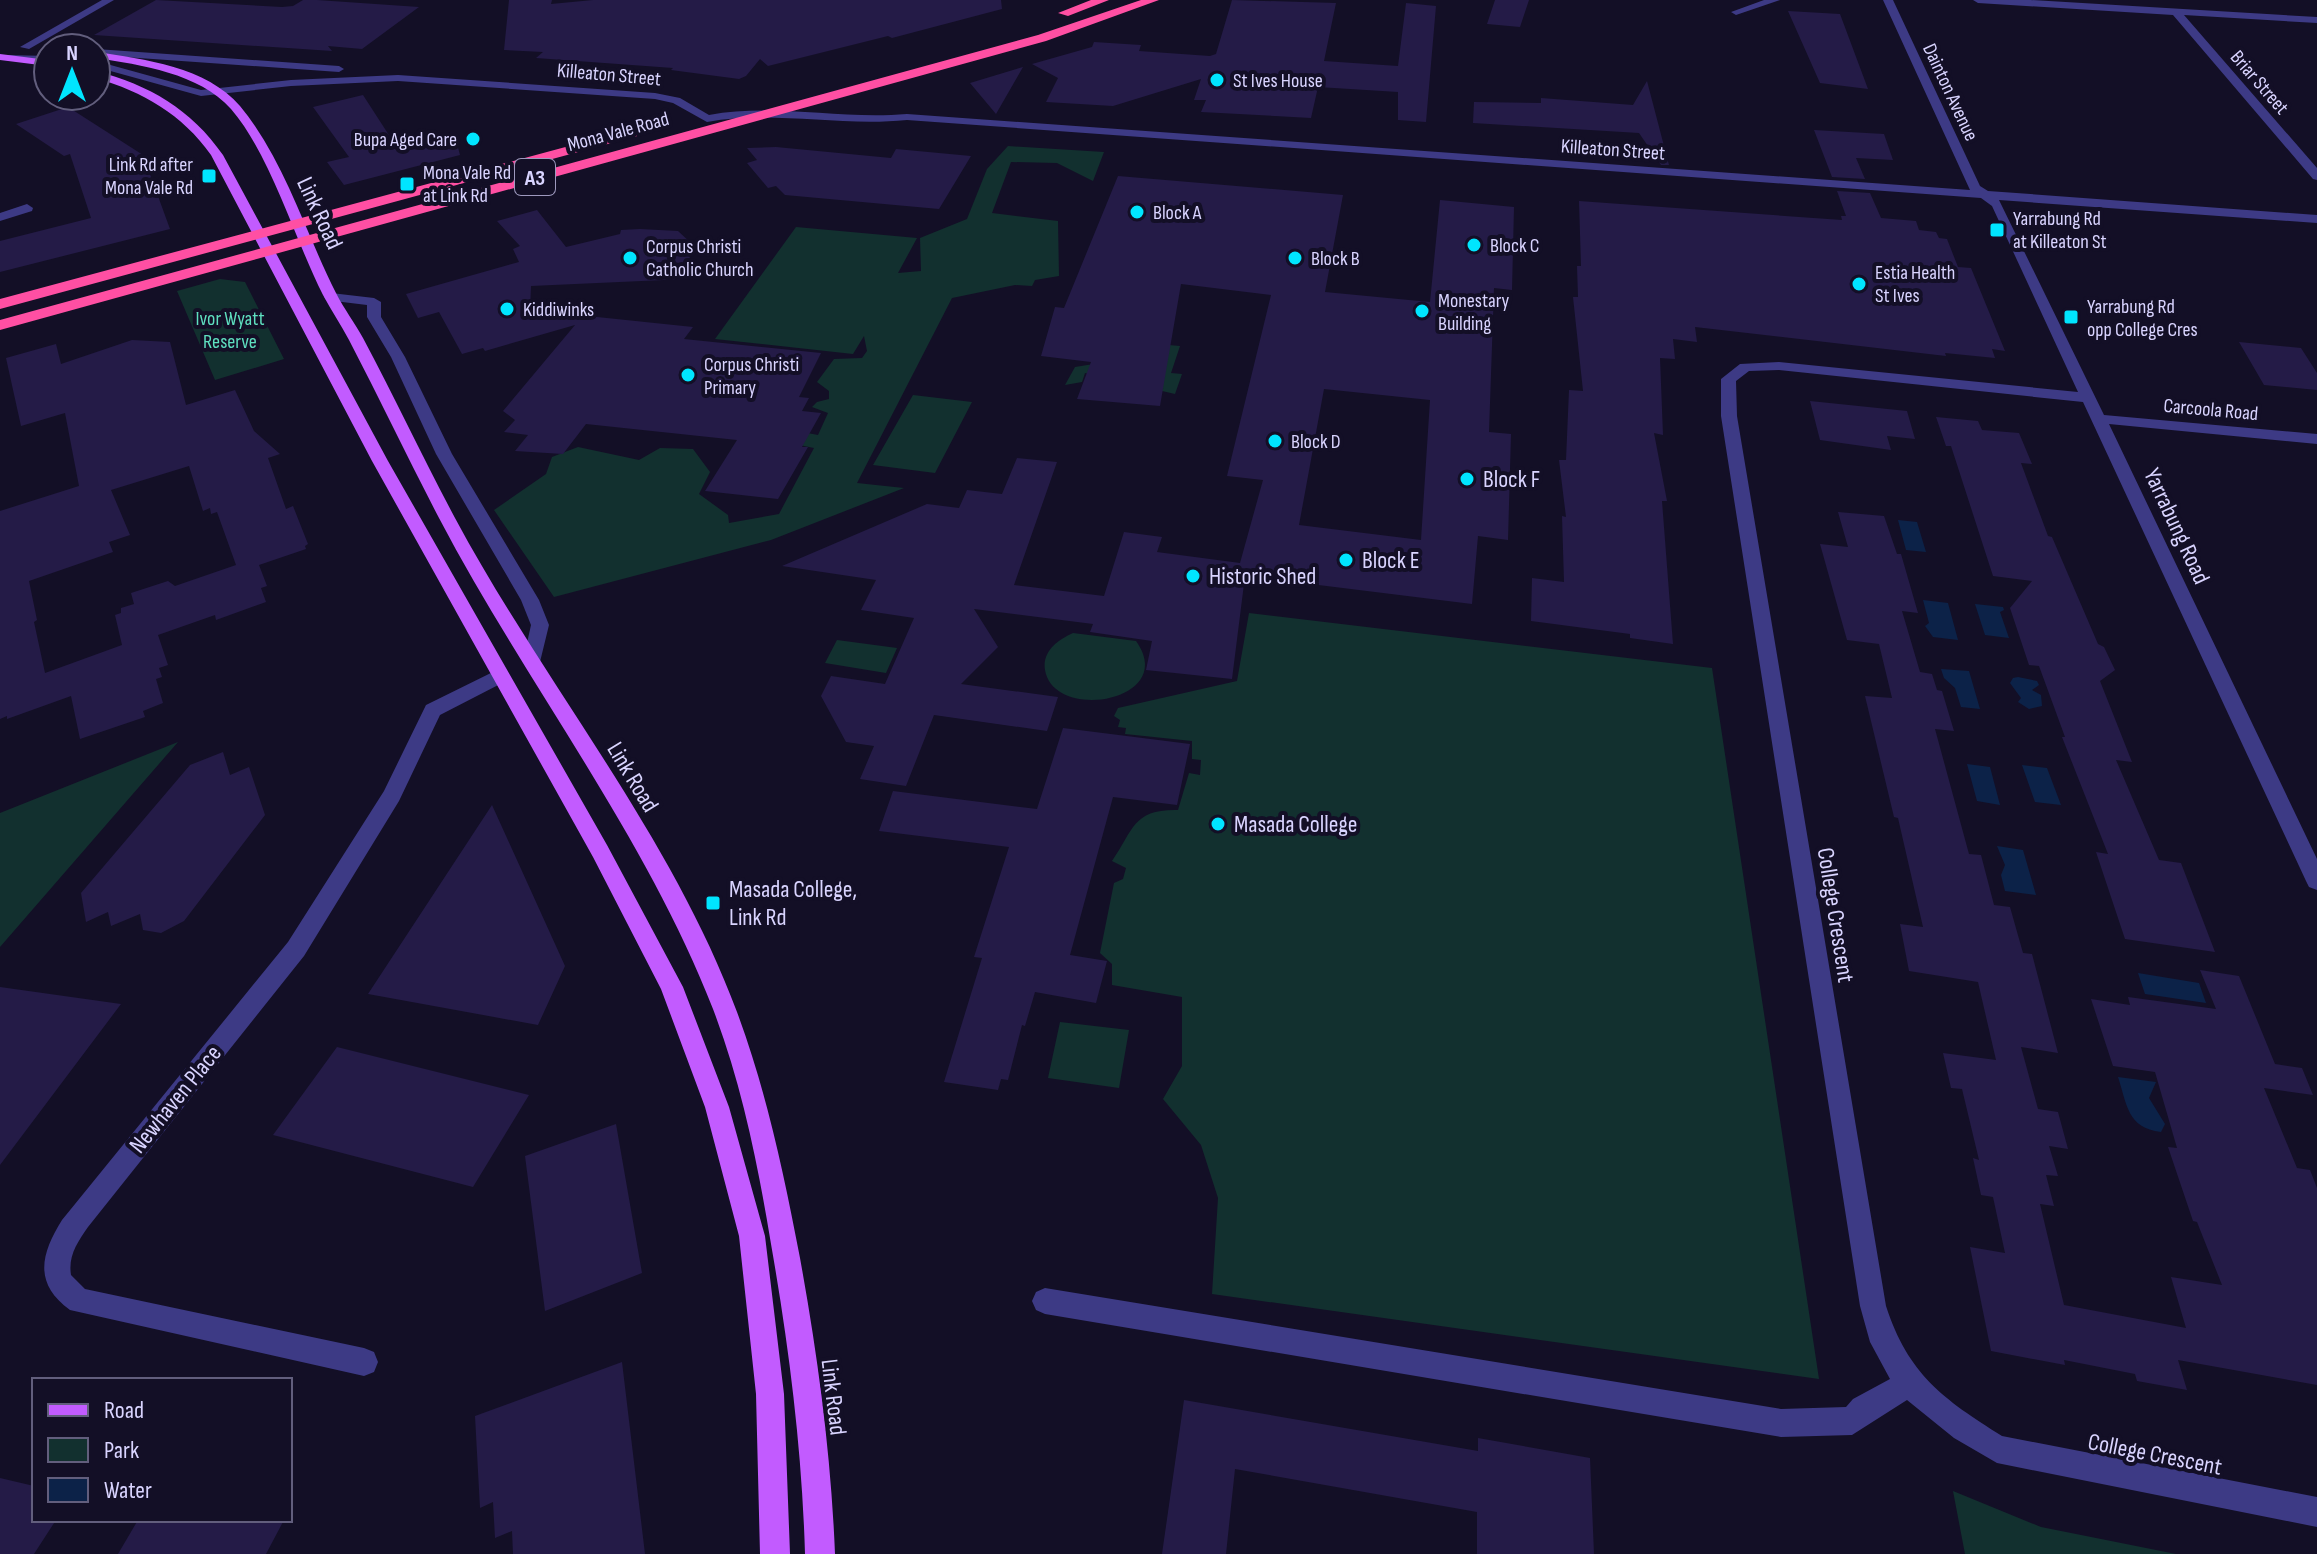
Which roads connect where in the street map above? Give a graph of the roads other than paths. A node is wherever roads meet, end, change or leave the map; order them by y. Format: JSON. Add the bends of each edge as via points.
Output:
{"nodes":[{"id":1,"x":109,"y":0,"type":"edge"},
{"id":2,"x":1103,"y":0,"type":"edge"},
{"id":3,"x":1153,"y":0,"type":"edge"},
{"id":4,"x":1775,"y":0,"type":"edge"},
{"id":5,"x":1888,"y":0,"type":"edge"},
{"id":6,"x":1978,"y":0,"type":"edge"},
{"id":7,"x":2175,"y":11,"type":"junction"},
{"id":8,"x":1736,"y":12,"type":"dead end"},
{"id":9,"x":1049,"y":18,"type":"dead end"},
{"id":10,"x":2317,"y":20,"type":"edge"},
{"id":11,"x":0,"y":45,"type":"edge"},
{"id":12,"x":25,"y":47,"type":"junction"},
{"id":13,"x":32,"y":48,"type":"edge"},
{"id":14,"x":112,"y":54,"type":"edge"},
{"id":15,"x":112,"y":56,"type":"edge"},
{"id":16,"x":3,"y":58,"type":"edge"},
{"id":17,"x":32,"y":60,"type":"edge"},
{"id":18,"x":112,"y":69,"type":"edge"},
{"id":19,"x":398,"y":78,"type":"junction"},
{"id":20,"x":112,"y":79,"type":"edge"},
{"id":21,"x":219,"y":93,"type":"junction"},
{"id":22,"x":824,"y":98,"type":"junction"},
{"id":23,"x":757,"y":99,"type":"dead end"},
{"id":24,"x":766,"y":114,"type":"junction"},
{"id":25,"x":907,"y":117,"type":"junction"},
{"id":26,"x":681,"y":120,"type":"junction"},
{"id":27,"x":2317,"y":176,"type":"edge"},
{"id":28,"x":1986,"y":196,"type":"junction"},
{"id":29,"x":27,"y":208,"type":"dead end"},
{"id":30,"x":0,"y":217,"type":"edge"},
{"id":31,"x":2317,"y":219,"type":"edge"},
{"id":32,"x":300,"y":232,"type":"junction"},
{"id":33,"x":259,"y":234,"type":"junction"},
{"id":34,"x":268,"y":251,"type":"junction"},
{"id":35,"x":331,"y":297,"type":"junction"},
{"id":36,"x":0,"y":304,"type":"edge"},
{"id":37,"x":0,"y":325,"type":"edge"},
{"id":38,"x":2090,"y":398,"type":"junction"},
{"id":39,"x":2100,"y":419,"type":"junction"},
{"id":40,"x":2317,"y":439,"type":"edge"},
{"id":41,"x":532,"y":661,"type":"junction"},
{"id":42,"x":499,"y":676,"type":"junction"},
{"id":43,"x":2315,"y":874,"type":"edge"},
{"id":44,"x":1045,"y":1301,"type":"dead end"},
{"id":45,"x":364,"y":1362,"type":"dead end"},
{"id":46,"x":1910,"y":1383,"type":"junction"},
{"id":47,"x":2317,"y":1512,"type":"edge"},
{"id":48,"x":775,"y":1554,"type":"edge"},
{"id":49,"x":820,"y":1554,"type":"edge"}],
"edges":[{"from":1,"to":12,"type":"street"},
{"from":2,"to":9,"type":"highway"},
{"from":3,"to":22,"type":"highway","name":"Mona Vale Road","number":"A3","via":[[1042,38]]},
{"from":4,"to":8,"type":"street"},
{"from":5,"to":28,"type":"street","name":"Dainton Avenue","via":[[1975,188]]},
{"from":6,"to":7,"type":"street"},
{"from":7,"to":10,"type":"street"},
{"from":7,"to":27,"type":"street","name":"Briar Street"},
{"from":11,"to":12,"type":"main road"},
{"from":12,"to":13,"type":"main road"},
{"from":14,"to":19,"type":"street","name":"Killeaton Street"},
{"from":15,"to":21,"type":"main road","name":"Killeaton Street","via":[[160,67]]},
{"from":16,"to":17,"type":"main road"},
{"from":18,"to":21,"type":"street","name":"Killeaton Street","via":[[189,91]]},
{"from":19,"to":21,"type":"street","name":"Killeaton Street"},
{"from":19,"to":26,"type":"street","name":"Killeaton Street","via":[[655,96],[676,100]]},
{"from":20,"to":33,"type":"main road","via":[[166,103],[203,132]]},
{"from":21,"to":32,"type":"main road","name":"Link Road","via":[[259,142]]},
{"from":22,"to":24,"type":"highway","name":"Mona Vale Road","number":"A3"},
{"from":22,"to":25,"type":"street","name":"Killeaton Street"},
{"from":23,"to":26,"type":"highway","name":"Mona Vale Road","number":"A3"},
{"from":24,"to":25,"type":"street","name":"Killeaton Street"},
{"from":24,"to":26,"type":"street","name":"Killeaton Street"},
{"from":24,"to":32,"type":"highway","name":"Mona Vale Road","number":"A3"},
{"from":25,"to":28,"type":"street","name":"Killeaton Street"},
{"from":26,"to":32,"type":"highway","name":"Mona Vale Road","number":"A3"},
{"from":28,"to":31,"type":"street","name":"Killeaton Street"},
{"from":28,"to":38,"type":"street","name":"Yarrabung Road","via":[[1997,204]]},
{"from":29,"to":30,"type":"street"},
{"from":32,"to":33,"type":"highway","name":"Mona Vale Road","number":"A3"},
{"from":32,"to":34,"type":"highway","name":"Mona Vale Road","number":"A3"},
{"from":32,"to":35,"type":"main road","name":"Link Road"},
{"from":33,"to":34,"type":"main road"},
{"from":33,"to":36,"type":"highway","name":"Mona Vale Road","number":"A3"},
{"from":34,"to":37,"type":"highway","name":"Mona Vale Road","number":"A3"},
{"from":34,"to":42,"type":"main road"},
{"from":35,"to":41,"type":"main road","name":"Link Road","via":[[449,522]]},
{"from":35,"to":41,"type":"street","via":[[374,302],[374,317],[444,454],[530,600],[540,625]]},
{"from":38,"to":39,"type":"street","name":"Yarrabung Road"},
{"from":38,"to":46,"type":"street","name":"College Crescent","via":[[1779,366],[1745,367],[1728,379],[1729,416],[1873,1306],[1884,1344]]},
{"from":39,"to":40,"type":"street","name":"Carcoola Road"},
{"from":39,"to":43,"type":"street","name":"Yarrabung Road"},
{"from":41,"to":49,"type":"main road","name":"Link Road","via":[[681,913],[725,1011],[767,1147],[801,1338],[817,1471]]},
{"from":42,"to":45,"type":"street","name":"Newhaven Place","via":[[433,710],[392,795],[296,949],[79,1218],[59,1251],[58,1282],[79,1301]]},
{"from":42,"to":48,"type":"main road","via":[[672,987],[717,1107],[752,1236],[770,1394]]},
{"from":44,"to":46,"type":"street","via":[[1781,1423],[1852,1421],[1863,1409]]},
{"from":46,"to":47,"type":"street","name":"College Crescent","via":[[1954,1422],[1997,1449]]}]}
